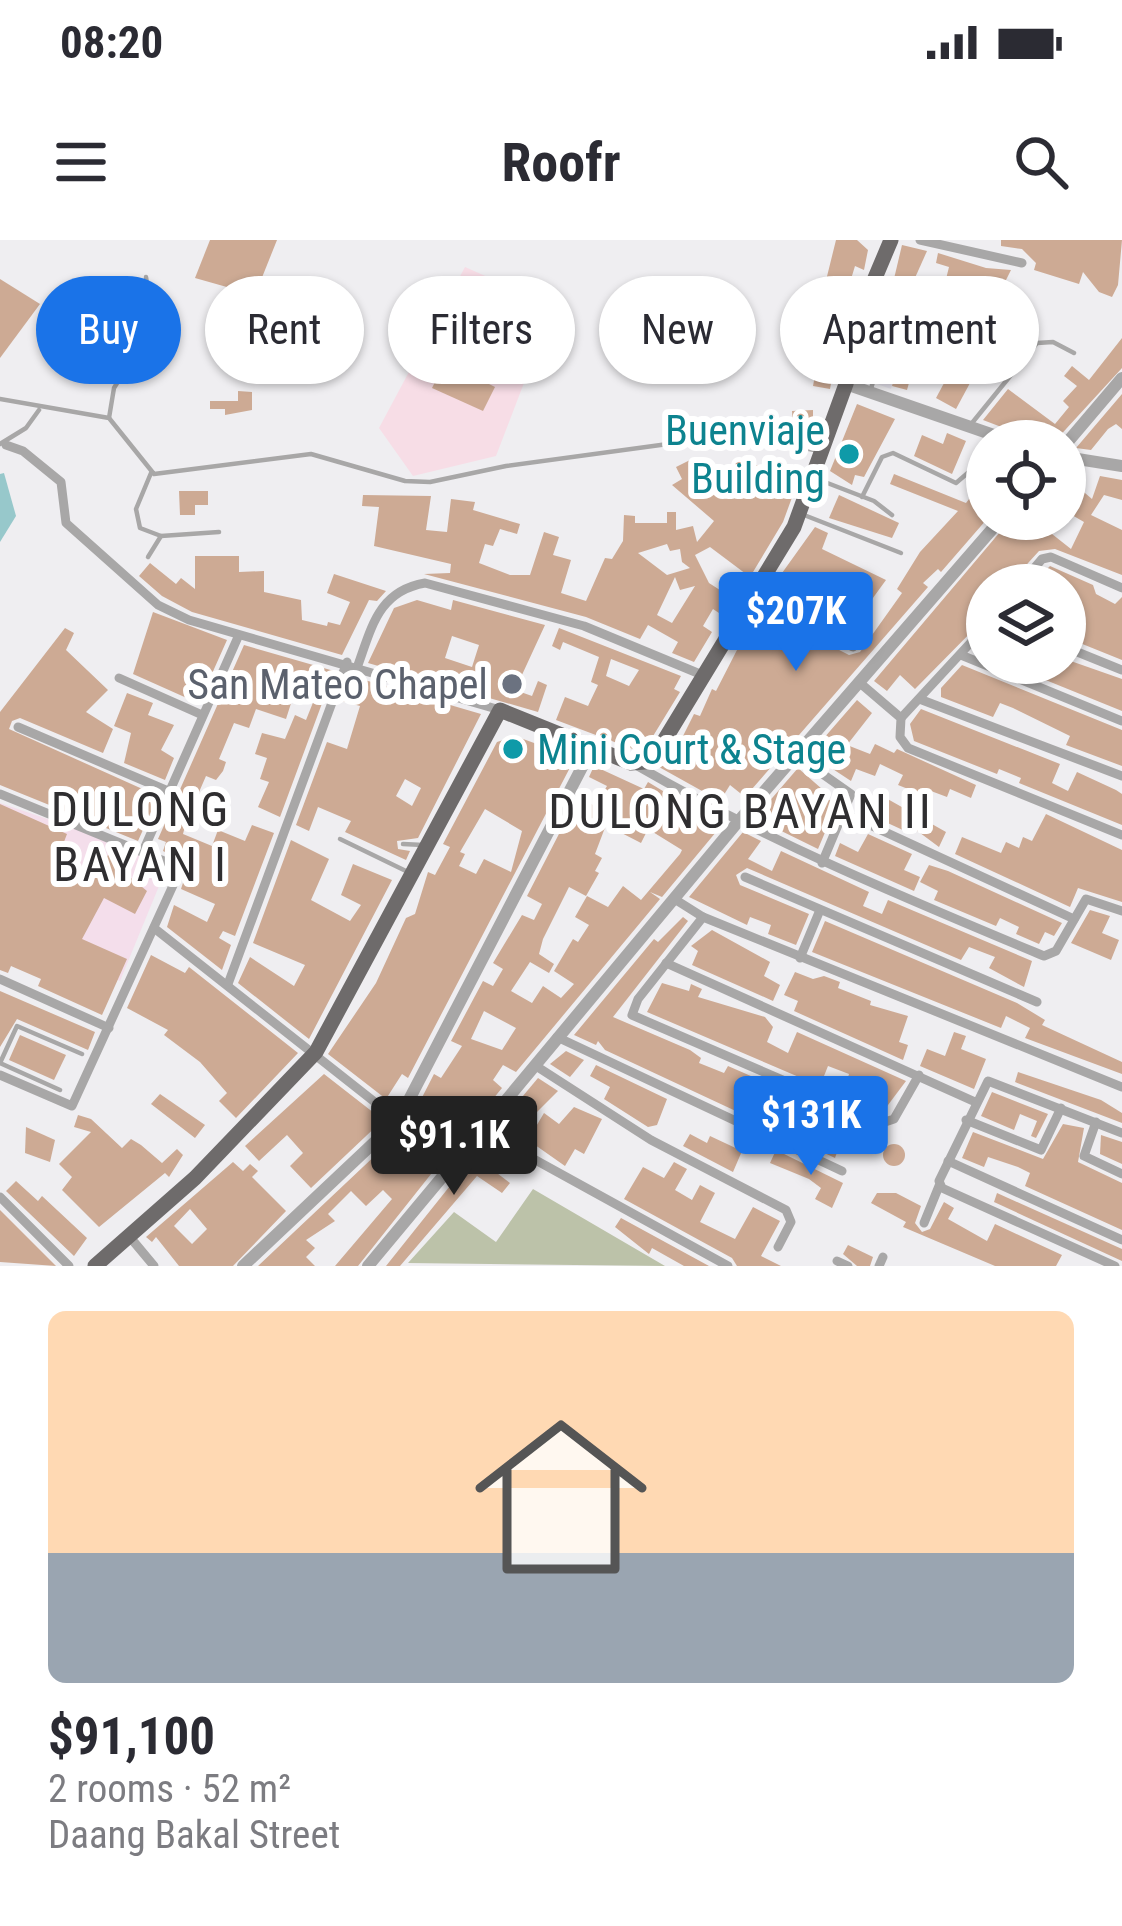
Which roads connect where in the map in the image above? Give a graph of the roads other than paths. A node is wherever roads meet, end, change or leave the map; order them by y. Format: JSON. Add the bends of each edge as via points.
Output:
{"nodes":[{"id":1,"x":891,"y":240,"type":"edge"},
{"id":2,"x":920,"y":240,"type":"edge"},
{"id":3,"x":1022,"y":263,"type":"dead end"},
{"id":4,"x":876,"y":276,"type":"edge"},
{"id":5,"x":1074,"y":353,"type":"dead end"},
{"id":6,"x":1122,"y":378,"type":"edge"},
{"id":7,"x":116,"y":384,"type":"edge"},
{"id":8,"x":846,"y":384,"type":"joint"},
{"id":9,"x":872,"y":384,"type":"edge"},
{"id":10,"x":870,"y":392,"type":"junction"},
{"id":11,"x":0,"y":399,"type":"edge"},
{"id":12,"x":39,"y":410,"type":"junction"},
{"id":13,"x":109,"y":418,"type":"junction"},
{"id":14,"x":975,"y":420,"type":"edge"},
{"id":15,"x":1086,"y":420,"type":"edge"},
{"id":16,"x":966,"y":427,"type":"edge"},
{"id":17,"x":3,"y":444,"type":"edge"},
{"id":18,"x":823,"y":452,"type":"junction"},
{"id":19,"x":1086,"y":460,"type":"edge"},
{"id":20,"x":1122,"y":466,"type":"edge"},
{"id":21,"x":152,"y":473,"type":"junction"},
{"id":22,"x":966,"y":475,"type":"edge"},
{"id":23,"x":813,"y":478,"type":"junction"},
{"id":24,"x":862,"y":496,"type":"junction"},
{"id":25,"x":799,"y":513,"type":"junction"},
{"id":26,"x":892,"y":515,"type":"dead end"},
{"id":27,"x":219,"y":532,"type":"dead end"},
{"id":28,"x":161,"y":536,"type":"junction"},
{"id":29,"x":983,"y":540,"type":"edge"},
{"id":30,"x":901,"y":553,"type":"dead end"},
{"id":31,"x":148,"y":557,"type":"dead end"},
{"id":32,"x":1038,"y":564,"type":"edge"},
{"id":33,"x":1067,"y":564,"type":"edge"},
{"id":34,"x":1086,"y":573,"type":"edge"},
{"id":35,"x":1122,"y":589,"type":"edge"},
{"id":36,"x":752,"y":596,"type":"junction"},
{"id":37,"x":238,"y":637,"type":"junction"},
{"id":38,"x":853,"y":646,"type":"dead end"},
{"id":39,"x":966,"y":651,"type":"edge"},
{"id":40,"x":1086,"y":655,"type":"edge"},
{"id":41,"x":962,"y":656,"type":"junction"},
{"id":42,"x":352,"y":663,"type":"junction"},
{"id":43,"x":1122,"y":670,"type":"edge"},
{"id":44,"x":700,"y":674,"type":"junction"},
{"id":45,"x":119,"y":678,"type":"dead end"},
{"id":46,"x":860,"y":682,"type":"junction"},
{"id":47,"x":922,"y":700,"type":"junction"},
{"id":48,"x":500,"y":710,"type":"junction"},
{"id":49,"x":200,"y":714,"type":"junction"},
{"id":50,"x":901,"y":718,"type":"junction"},
{"id":51,"x":1122,"y":721,"type":"edge"},
{"id":52,"x":18,"y":727,"type":"dead end"},
{"id":53,"x":592,"y":748,"type":"junction"},
{"id":54,"x":797,"y":756,"type":"junction"},
{"id":55,"x":632,"y":763,"type":"junction"},
{"id":56,"x":1122,"y":776,"type":"edge"},
{"id":57,"x":168,"y":791,"type":"junction"},
{"id":58,"x":0,"y":794,"type":"edge"},
{"id":59,"x":846,"y":814,"type":"junction"},
{"id":60,"x":742,"y":818,"type":"junction"},
{"id":61,"x":1122,"y":835,"type":"edge"},
{"id":62,"x":340,"y":839,"type":"dead end"},
{"id":63,"x":403,"y":844,"type":"dead end"},
{"id":64,"x":429,"y":846,"type":"junction"},
{"id":65,"x":144,"y":849,"type":"junction"},
{"id":66,"x":396,"y":855,"type":"dead end"},
{"id":67,"x":822,"y":863,"type":"junction"},
{"id":68,"x":414,"y":874,"type":"junction"},
{"id":69,"x":745,"y":877,"type":"dead end"},
{"id":70,"x":676,"y":900,"type":"junction"},
{"id":71,"x":820,"y":910,"type":"junction"},
{"id":72,"x":1122,"y":911,"type":"edge"},
{"id":73,"x":703,"y":917,"type":"junction"},
{"id":74,"x":1074,"y":919,"type":"junction"},
{"id":75,"x":154,"y":928,"type":"junction"},
{"id":76,"x":800,"y":958,"type":"junction"},
{"id":77,"x":666,"y":963,"type":"junction"},
{"id":78,"x":0,"y":980,"type":"edge"},
{"id":79,"x":228,"y":984,"type":"junction"},
{"id":80,"x":1036,"y":1002,"type":"dead end"},
{"id":81,"x":109,"y":1028,"type":"junction"},
{"id":82,"x":557,"y":1036,"type":"junction"},
{"id":83,"x":316,"y":1052,"type":"junction"},
{"id":84,"x":82,"y":1054,"type":"dead end"},
{"id":85,"x":536,"y":1066,"type":"junction"},
{"id":86,"x":0,"y":1075,"type":"edge"},
{"id":87,"x":919,"y":1075,"type":"junction"},
{"id":88,"x":1122,"y":1087,"type":"edge"},
{"id":89,"x":60,"y":1090,"type":"dead end"},
{"id":90,"x":973,"y":1101,"type":"junction"},
{"id":91,"x":1061,"y":1108,"type":"junction"},
{"id":92,"x":399,"y":1119,"type":"junction"},
{"id":93,"x":966,"y":1120,"type":"junction"},
{"id":94,"x":1096,"y":1122,"type":"junction"},
{"id":95,"x":481,"y":1130,"type":"junction"},
{"id":96,"x":1122,"y":1133,"type":"edge"},
{"id":97,"x":948,"y":1161,"type":"junction"},
{"id":98,"x":452,"y":1163,"type":"junction"},
{"id":99,"x":842,"y":1172,"type":"dead end"},
{"id":100,"x":1122,"y":1174,"type":"edge"},
{"id":101,"x":939,"y":1186,"type":"junction"},
{"id":102,"x":0,"y":1197,"type":"edge"},
{"id":103,"x":924,"y":1223,"type":"dead end"},
{"id":104,"x":129,"y":1236,"type":"junction"},
{"id":105,"x":1122,"y":1240,"type":"edge"},
{"id":106,"x":778,"y":1247,"type":"dead end"},
{"id":107,"x":69,"y":1266,"type":"edge"},
{"id":108,"x":94,"y":1266,"type":"edge"},
{"id":109,"x":154,"y":1266,"type":"edge"},
{"id":110,"x":243,"y":1266,"type":"edge"},
{"id":111,"x":368,"y":1266,"type":"edge"},
{"id":112,"x":728,"y":1266,"type":"edge"},
{"id":113,"x":1114,"y":1266,"type":"edge"}],
"edges":[{"from":1,"to":4,"type":"main road"},
{"from":2,"to":3,"type":"street"},
{"from":5,"to":14,"type":"lane","via":[[1037,343]]},
{"from":6,"to":15,"type":"street"},
{"from":7,"to":13,"type":"lane"},
{"from":8,"to":10,"type":"street"},
{"from":8,"to":18,"type":"main road"},
{"from":9,"to":10,"type":"lane"},
{"from":10,"to":16,"type":"street"},
{"from":11,"to":12,"type":"lane"},
{"from":12,"to":13,"type":"lane"},
{"from":12,"to":17,"type":"lane"},
{"from":13,"to":21,"type":"lane"},
{"from":17,"to":37,"type":"street","via":[[56,476],[66,523],[158,604]]},
{"from":18,"to":21,"type":"lane","via":[[712,438],[430,482],[311,454]]},
{"from":18,"to":23,"type":"main road"},
{"from":19,"to":20,"type":"street"},
{"from":21,"to":28,"type":"lane","via":[[136,516],[140,528]]},
{"from":22,"to":24,"type":"lane","via":[[956,483],[893,453],[882,457]]},
{"from":23,"to":24,"type":"lane"},
{"from":23,"to":25,"type":"main road"},
{"from":24,"to":26,"type":"lane"},
{"from":25,"to":30,"type":"lane"},
{"from":25,"to":36,"type":"main road"},
{"from":27,"to":28,"type":"lane"},
{"from":28,"to":31,"type":"lane"},
{"from":29,"to":46,"type":"street"},
{"from":32,"to":33,"type":"street","via":[[1051,557]]},
{"from":34,"to":35,"type":"street"},
{"from":36,"to":38,"type":"street"},
{"from":36,"to":44,"type":"main road"},
{"from":37,"to":42,"type":"street"},
{"from":37,"to":49,"type":"street"},
{"from":39,"to":41,"type":"street"},
{"from":40,"to":43,"type":"street"},
{"from":41,"to":47,"type":"street"},
{"from":41,"to":51,"type":"street"},
{"from":42,"to":44,"type":"street","via":[[383,602],[424,583],[546,614]]},
{"from":42,"to":48,"type":"street"},
{"from":42,"to":79,"type":"street"},
{"from":44,"to":55,"type":"main road","via":[[656,754]]},
{"from":45,"to":49,"type":"street"},
{"from":46,"to":50,"type":"street"},
{"from":46,"to":54,"type":"street"},
{"from":47,"to":50,"type":"street"},
{"from":47,"to":56,"type":"street"},
{"from":48,"to":53,"type":"main road"},
{"from":48,"to":64,"type":"main road"},
{"from":49,"to":57,"type":"street"},
{"from":50,"to":61,"type":"street","via":[[908,748]]},
{"from":52,"to":57,"type":"street"},
{"from":53,"to":55,"type":"main road"},
{"from":53,"to":92,"type":"street"},
{"from":54,"to":59,"type":"street","via":[[850,792]]},
{"from":54,"to":60,"type":"street"},
{"from":55,"to":60,"type":"street"},
{"from":57,"to":65,"type":"street"},
{"from":58,"to":65,"type":"street"},
{"from":59,"to":67,"type":"street"},
{"from":59,"to":74,"type":"street"},
{"from":60,"to":67,"type":"street"},
{"from":60,"to":70,"type":"street"},
{"from":62,"to":68,"type":"lane"},
{"from":63,"to":64,"type":"lane"},
{"from":64,"to":68,"type":"main road"},
{"from":65,"to":75,"type":"street","via":[[181,868]]},
{"from":66,"to":68,"type":"lane"},
{"from":67,"to":74,"type":"street","via":[[1050,957]]},
{"from":68,"to":83,"type":"main road"},
{"from":69,"to":71,"type":"street"},
{"from":70,"to":73,"type":"street"},
{"from":70,"to":82,"type":"street"},
{"from":71,"to":76,"type":"street"},
{"from":71,"to":80,"type":"street"},
{"from":72,"to":74,"type":"street","via":[[1086,899]]},
{"from":73,"to":76,"type":"street"},
{"from":73,"to":77,"type":"street"},
{"from":75,"to":79,"type":"street"},
{"from":75,"to":81,"type":"street"},
{"from":76,"to":88,"type":"street"},
{"from":77,"to":87,"type":"street"},
{"from":77,"to":87,"type":"street","via":[[632,1015],[882,1123],[894,1118]]},
{"from":78,"to":81,"type":"street"},
{"from":79,"to":83,"type":"street"},
{"from":81,"to":86,"type":"street","via":[[71,1106]]},
{"from":82,"to":85,"type":"street"},
{"from":82,"to":99,"type":"street"},
{"from":83,"to":92,"type":"street"},
{"from":83,"to":104,"type":"main road"},
{"from":84,"to":89,"type":"lane","via":[[17,1026],[0,1063]]},
{"from":85,"to":95,"type":"street"},
{"from":85,"to":106,"type":"street","via":[[650,1140],[786,1210],[791,1222]]},
{"from":87,"to":90,"type":"street"},
{"from":90,"to":91,"type":"street","via":[[988,1081]]},
{"from":90,"to":93,"type":"street"},
{"from":91,"to":93,"type":"street","via":[[1041,1150]]},
{"from":91,"to":94,"type":"street"},
{"from":92,"to":98,"type":"street"},
{"from":92,"to":110,"type":"street"},
{"from":93,"to":97,"type":"street"},
{"from":94,"to":96,"type":"street"},
{"from":94,"to":100,"type":"street","via":[[1084,1156]]},
{"from":95,"to":98,"type":"street"},
{"from":95,"to":112,"type":"street"},
{"from":97,"to":101,"type":"street"},
{"from":97,"to":105,"type":"street"},
{"from":98,"to":111,"type":"street"},
{"from":101,"to":103,"type":"street"},
{"from":101,"to":113,"type":"street"},
{"from":102,"to":107,"type":"street"},
{"from":104,"to":108,"type":"main road"},
{"from":104,"to":109,"type":"street"}]}
